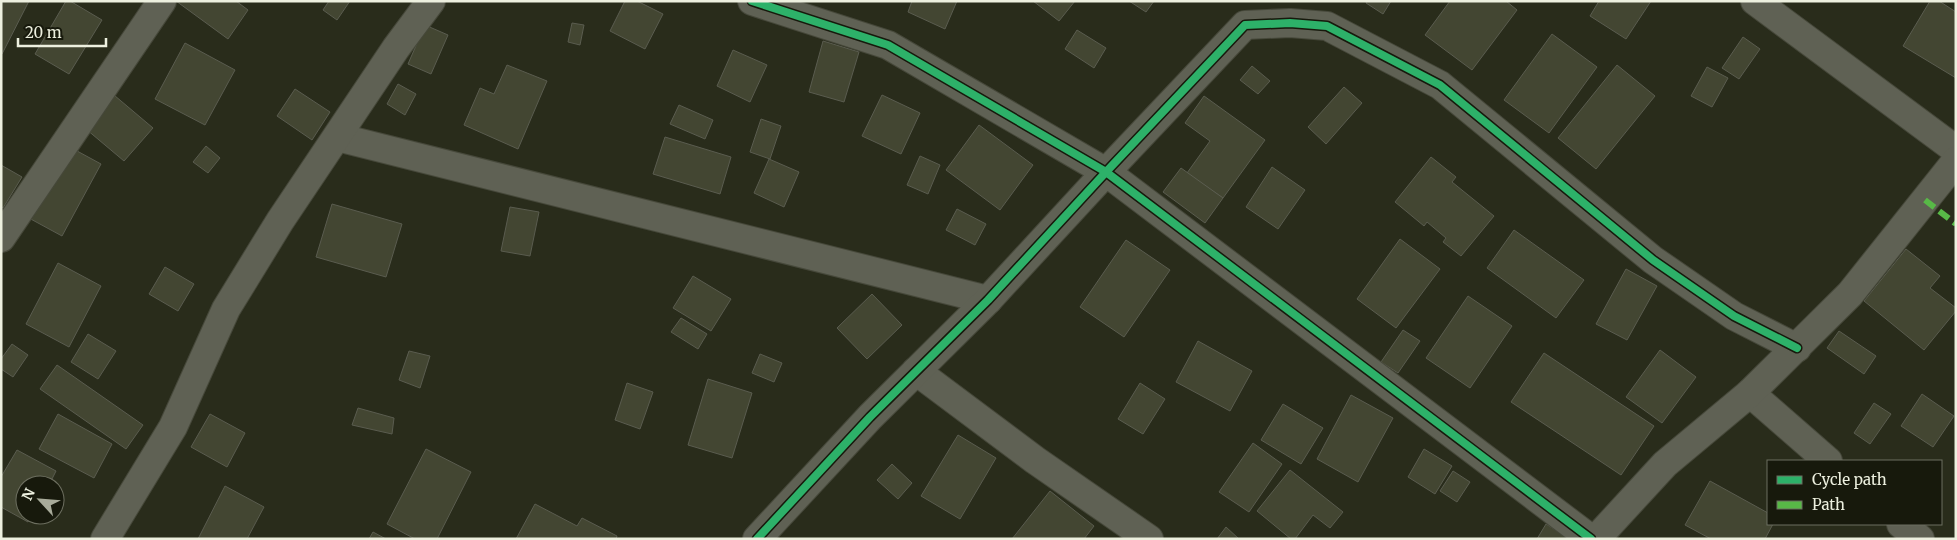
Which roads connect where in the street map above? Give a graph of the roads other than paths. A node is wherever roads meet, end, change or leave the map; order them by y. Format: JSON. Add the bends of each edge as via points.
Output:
{"nodes":[{"id":1,"x":162,"y":1,"type":"edge"},
{"id":2,"x":432,"y":1,"type":"edge"},
{"id":3,"x":752,"y":1,"type":"edge"},
{"id":4,"x":1755,"y":1,"type":"edge"},
{"id":5,"x":1251,"y":13,"type":"edge"},
{"id":6,"x":337,"y":137,"type":"junction"},
{"id":7,"x":1956,"y":150,"type":"edge"},
{"id":8,"x":1956,"y":161,"type":"edge"},
{"id":9,"x":1106,"y":172,"type":"junction"},
{"id":10,"x":1,"y":238,"type":"edge"},
{"id":11,"x":988,"y":300,"type":"junction"},
{"id":12,"x":1797,"y":348,"type":"junction"},
{"id":13,"x":916,"y":371,"type":"junction"},
{"id":14,"x":1750,"y":393,"type":"junction"},
{"id":15,"x":1827,"y":460,"type":"edge"},
{"id":16,"x":1902,"y":525,"type":"edge"},
{"id":17,"x":105,"y":539,"type":"edge"},
{"id":18,"x":757,"y":539,"type":"edge"},
{"id":19,"x":1150,"y":539,"type":"edge"},
{"id":20,"x":1591,"y":539,"type":"edge"},
{"id":21,"x":1596,"y":539,"type":"edge"},
{"id":22,"x":1920,"y":539,"type":"edge"}],
"edges":[{"from":1,"to":10,"type":"street"},
{"from":2,"to":6,"type":"street","via":[[396,48]]},
{"from":3,"to":9,"type":"street","via":[[888,45]]},
{"from":4,"to":7,"type":"street"},
{"from":5,"to":9,"type":"street"},
{"from":5,"to":12,"type":"street","via":[[1290,23],[1327,26],[1440,85],[1653,260],[1734,316]]},
{"from":6,"to":11,"type":"street"},
{"from":6,"to":17,"type":"street","via":[[226,309],[173,427]]},
{"from":8,"to":12,"type":"street","via":[[1850,294]]},
{"from":9,"to":11,"type":"street"},
{"from":9,"to":20,"type":"street"},
{"from":11,"to":13,"type":"street"},
{"from":12,"to":14,"type":"street"},
{"from":13,"to":18,"type":"street"},
{"from":13,"to":19,"type":"street","via":[[1035,460]]},
{"from":14,"to":15,"type":"street"},
{"from":14,"to":21,"type":"street","via":[[1666,464]]},
{"from":16,"to":22,"type":"street"}]}
